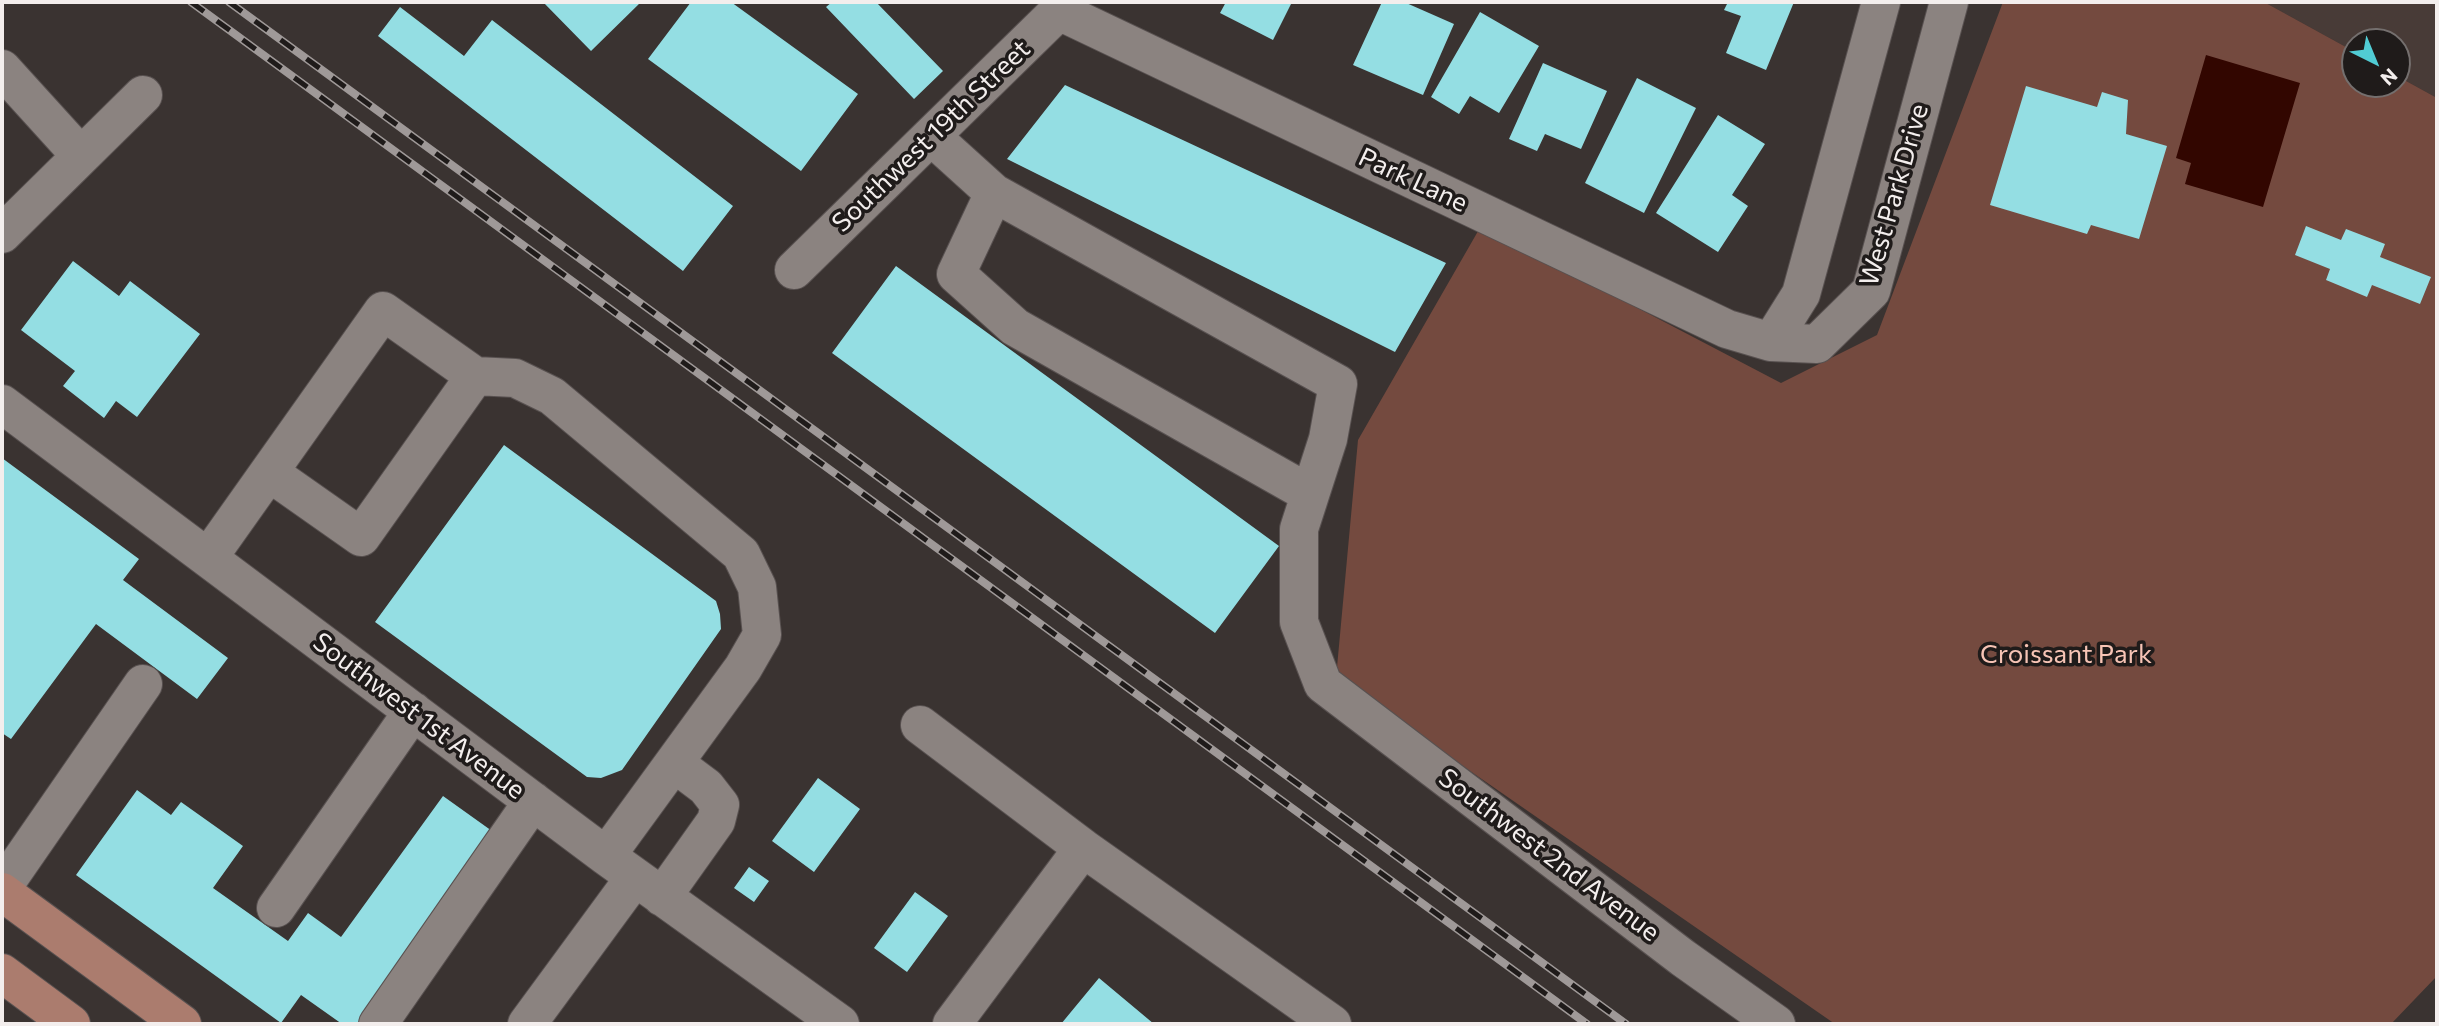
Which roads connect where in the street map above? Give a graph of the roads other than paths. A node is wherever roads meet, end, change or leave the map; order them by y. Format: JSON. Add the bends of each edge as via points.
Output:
{"nodes":[{"id":1,"x":1881,"y":2,"type":"edge"},
{"id":2,"x":1949,"y":2,"type":"edge"},
{"id":3,"x":1063,"y":6,"type":"edge"},
{"id":4,"x":2,"y":69,"type":"edge"},
{"id":5,"x":143,"y":95,"type":"dead end"},
{"id":6,"x":930,"y":136,"type":"junction"},
{"id":7,"x":81,"y":156,"type":"junction"},
{"id":8,"x":994,"y":192,"type":"junction"},
{"id":9,"x":2,"y":234,"type":"edge"},
{"id":10,"x":794,"y":270,"type":"dead end"},
{"id":11,"x":1771,"y":342,"type":"junction"},
{"id":12,"x":475,"y":376,"type":"junction"},
{"id":13,"x":2,"y":404,"type":"edge"},
{"id":14,"x":270,"y":473,"type":"junction"},
{"id":15,"x":1310,"y":494,"type":"junction"},
{"id":16,"x":208,"y":558,"type":"junction"},
{"id":17,"x":144,"y":684,"type":"dead end"},
{"id":18,"x":413,"y":711,"type":"junction"},
{"id":19,"x":920,"y":725,"type":"dead end"},
{"id":20,"x":674,"y":763,"type":"junction"},
{"id":21,"x":533,"y":802,"type":"junction"},
{"id":22,"x":1083,"y":848,"type":"junction"},
{"id":23,"x":634,"y":876,"type":"junction"},
{"id":24,"x":2,"y":890,"type":"edge"},
{"id":25,"x":276,"y":908,"type":"dead end"},
{"id":26,"x":2,"y":973,"type":"edge"},
{"id":27,"x":70,"y":1024,"type":"edge"},
{"id":28,"x":182,"y":1024,"type":"edge"},
{"id":29,"x":378,"y":1024,"type":"edge"},
{"id":30,"x":527,"y":1024,"type":"edge"},
{"id":31,"x":840,"y":1024,"type":"edge"},
{"id":32,"x":952,"y":1024,"type":"edge"},
{"id":33,"x":1332,"y":1024,"type":"edge"},
{"id":34,"x":1776,"y":1024,"type":"edge"}],
"edges":[{"from":1,"to":11,"type":"street","via":[[1801,294]]},
{"from":2,"to":11,"type":"street","name":"West Park Drive","via":[[1871,291],[1817,344]]},
{"from":3,"to":6,"type":"street","name":"Southwest 19th Street"},
{"from":3,"to":11,"type":"street","name":"Park Lane","via":[[1727,329]]},
{"from":4,"to":7,"type":"street"},
{"from":5,"to":7,"type":"street"},
{"from":6,"to":8,"type":"street"},
{"from":6,"to":10,"type":"street","name":"Southwest 19th Street"},
{"from":7,"to":9,"type":"street"},
{"from":8,"to":15,"type":"street","via":[[1338,384],[1328,439]]},
{"from":8,"to":15,"type":"street","via":[[956,274],[1015,327]]},
{"from":12,"to":14,"type":"street","via":[[361,537]]},
{"from":12,"to":14,"type":"street","via":[[383,311]]},
{"from":12,"to":20,"type":"street","via":[[515,378],[552,396],[741,554],[757,587],[762,635]]},
{"from":13,"to":16,"type":"street","name":"Southwest 1st Avenue"},
{"from":14,"to":16,"type":"street"},
{"from":15,"to":34,"type":"street","name":"Southwest 2nd Avenue","via":[[1299,529],[1298,622],[1323,684]]},
{"from":16,"to":18,"type":"street","name":"Southwest 1st Avenue"},
{"from":17,"to":24,"type":"street"},
{"from":18,"to":21,"type":"street","name":"Southwest 1st Avenue"},
{"from":18,"to":25,"type":"street"},
{"from":19,"to":22,"type":"street"},
{"from":20,"to":23,"type":"street"},
{"from":20,"to":23,"type":"street","via":[[706,787],[720,805],[716,821]]},
{"from":21,"to":23,"type":"street","name":"Southwest 1st Avenue"},
{"from":21,"to":29,"type":"street"},
{"from":22,"to":32,"type":"street"},
{"from":22,"to":33,"type":"street"},
{"from":23,"to":30,"type":"street"},
{"from":23,"to":31,"type":"street","name":"Southwest 1st Avenue"},
{"from":24,"to":28,"type":"main road"},
{"from":26,"to":27,"type":"main road"}]}
